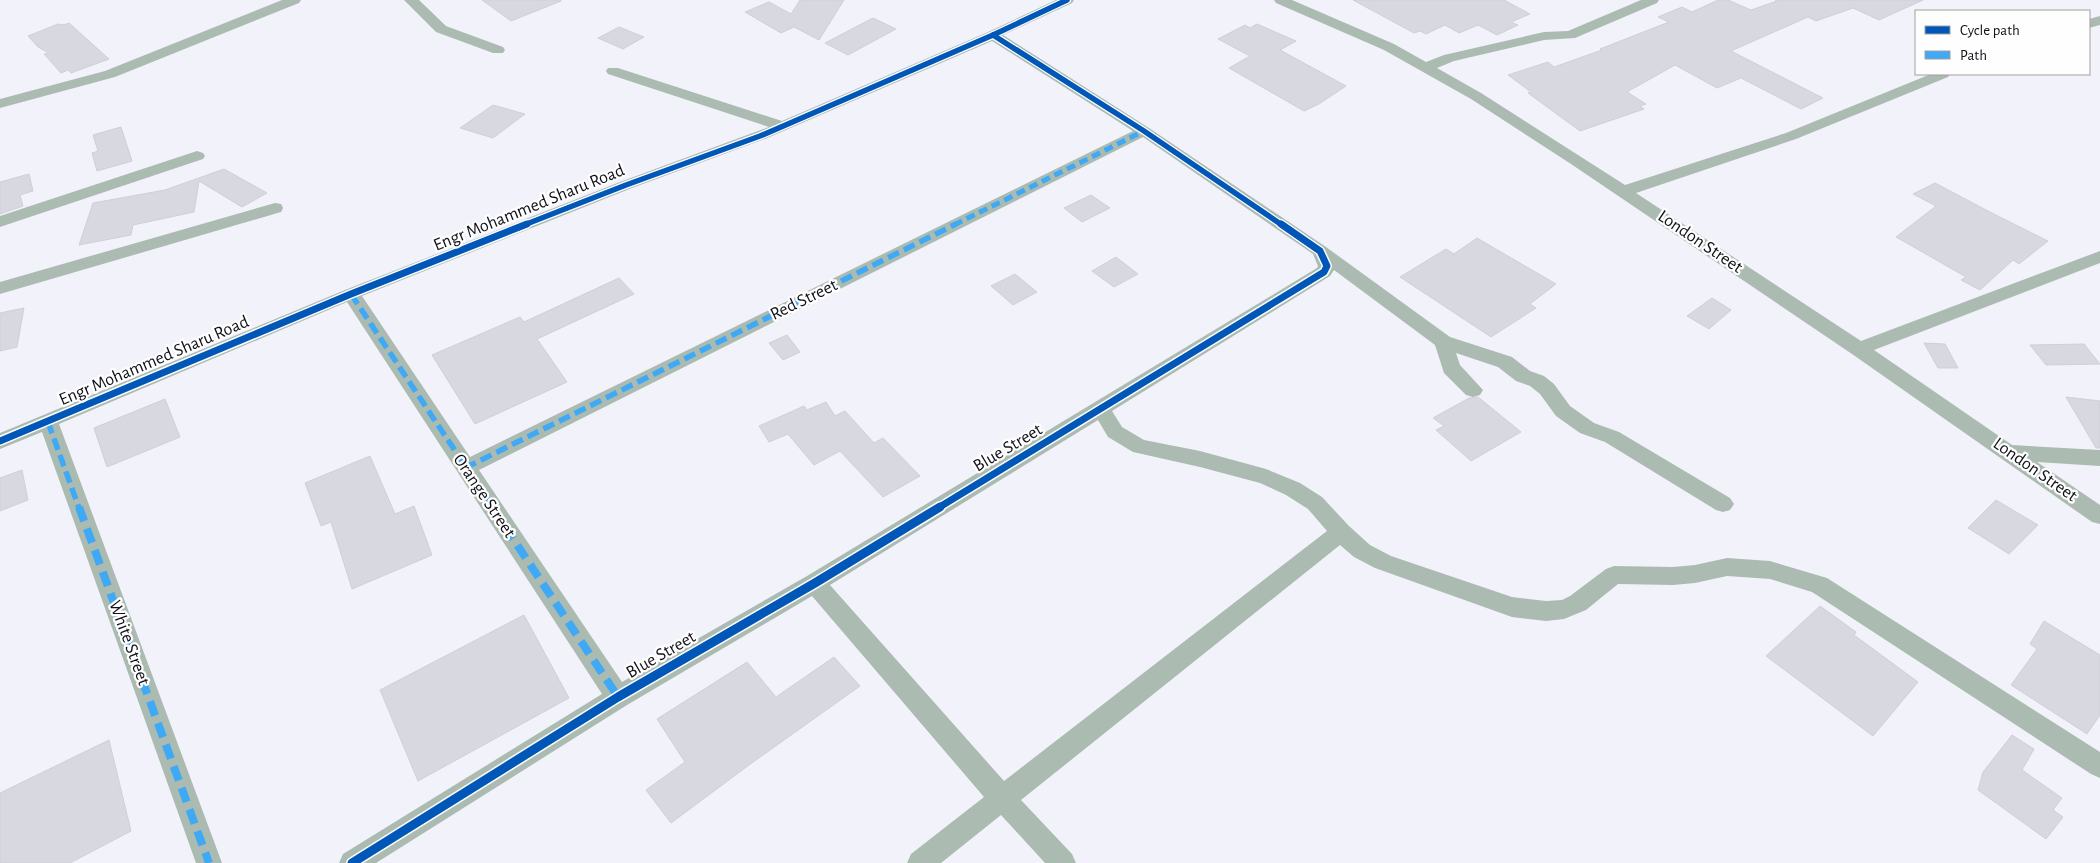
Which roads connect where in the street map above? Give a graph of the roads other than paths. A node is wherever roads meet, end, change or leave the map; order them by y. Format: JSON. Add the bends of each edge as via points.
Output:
{"nodes":[{"id":1,"x":294,"y":0,"type":"edge"},
{"id":2,"x":411,"y":0,"type":"edge"},
{"id":3,"x":1067,"y":0,"type":"edge"},
{"id":4,"x":1282,"y":0,"type":"edge"},
{"id":5,"x":1621,"y":0,"type":"edge"},
{"id":6,"x":1652,"y":0,"type":"edge"},
{"id":7,"x":1634,"y":7,"type":"junction"},
{"id":8,"x":993,"y":35,"type":"junction"},
{"id":9,"x":498,"y":50,"type":"dead end"},
{"id":10,"x":1427,"y":67,"type":"junction"},
{"id":11,"x":613,"y":71,"type":"dead end"},
{"id":12,"x":1941,"y":75,"type":"edge"},
{"id":13,"x":0,"y":104,"type":"edge"},
{"id":14,"x":782,"y":126,"type":"junction"},
{"id":15,"x":1144,"y":131,"type":"junction"},
{"id":16,"x":197,"y":156,"type":"dead end"},
{"id":17,"x":1624,"y":191,"type":"junction"},
{"id":18,"x":275,"y":208,"type":"dead end"},
{"id":19,"x":0,"y":222,"type":"edge"},
{"id":20,"x":1320,"y":251,"type":"junction"},
{"id":21,"x":2100,"y":257,"type":"edge"},
{"id":22,"x":0,"y":288,"type":"edge"},
{"id":23,"x":351,"y":294,"type":"junction"},
{"id":24,"x":1443,"y":342,"type":"junction"},
{"id":25,"x":1858,"y":348,"type":"junction"},
{"id":26,"x":1473,"y":390,"type":"dead end"},
{"id":27,"x":1101,"y":408,"type":"junction"},
{"id":28,"x":48,"y":422,"type":"junction"},
{"id":29,"x":0,"y":441,"type":"edge"},
{"id":30,"x":2008,"y":452,"type":"junction"},
{"id":31,"x":2100,"y":458,"type":"edge"},
{"id":32,"x":465,"y":468,"type":"junction"},
{"id":33,"x":1723,"y":504,"type":"dead end"},
{"id":34,"x":2100,"y":516,"type":"edge"},
{"id":35,"x":1341,"y":532,"type":"junction"},
{"id":36,"x":815,"y":583,"type":"junction"},
{"id":37,"x":618,"y":698,"type":"junction"},
{"id":38,"x":2100,"y":766,"type":"edge"},
{"id":39,"x":1002,"y":798,"type":"junction"},
{"id":40,"x":209,"y":863,"type":"edge"},
{"id":41,"x":352,"y":863,"type":"edge"},
{"id":42,"x":920,"y":863,"type":"edge"},
{"id":43,"x":1063,"y":863,"type":"edge"}],
"edges":[{"from":1,"to":13,"type":"street","via":[[110,74]]},
{"from":2,"to":9,"type":"street","via":[[441,30]]},
{"from":3,"to":8,"type":"street","name":"Engr Mohammed Sharu Road"},
{"from":4,"to":10,"type":"street","name":"London Street"},
{"from":5,"to":7,"type":"street"},
{"from":6,"to":7,"type":"street"},
{"from":7,"to":10,"type":"street","via":[[1570,35],[1544,36],[1449,58]]},
{"from":8,"to":14,"type":"street","name":"Engr Mohammed Sharu Road"},
{"from":8,"to":15,"type":"street"},
{"from":10,"to":17,"type":"street","name":"London Street"},
{"from":11,"to":14,"type":"street"},
{"from":12,"to":17,"type":"street","via":[[1791,136]]},
{"from":14,"to":23,"type":"street","name":"Engr Mohammed Sharu Road"},
{"from":15,"to":20,"type":"street"},
{"from":15,"to":32,"type":"street","name":"Red Street"},
{"from":16,"to":19,"type":"street"},
{"from":17,"to":25,"type":"street","name":"London Street"},
{"from":18,"to":22,"type":"street"},
{"from":20,"to":24,"type":"street"},
{"from":20,"to":27,"type":"street","name":"Blue Street","via":[[1327,266],[1324,272]]},
{"from":21,"to":25,"type":"street"},
{"from":23,"to":28,"type":"street","name":"Engr Mohammed Sharu Road"},
{"from":23,"to":32,"type":"street","name":"Orange Street"},
{"from":24,"to":26,"type":"street","via":[[1451,368]]},
{"from":24,"to":33,"type":"street","via":[[1505,362],[1546,388],[1563,411],[1587,428],[1612,437]]},
{"from":25,"to":30,"type":"street","name":"London Street"},
{"from":27,"to":35,"type":"street","via":[[1116,432],[1126,440],[1140,447],[1266,477],[1315,503]]},
{"from":27,"to":36,"type":"street","name":"Blue Street"},
{"from":28,"to":29,"type":"street","name":"Engr Mohammed Sharu Road"},
{"from":28,"to":40,"type":"street","name":"White Street"},
{"from":30,"to":31,"type":"street"},
{"from":30,"to":34,"type":"street","name":"London Street"},
{"from":32,"to":37,"type":"street","name":"Orange Street"},
{"from":35,"to":38,"type":"street","via":[[1362,551],[1406,572],[1512,607],[1546,611],[1578,603],[1614,575],[1673,576],[1727,567],[1756,568],[1796,577],[1819,585]]},
{"from":35,"to":39,"type":"street"},
{"from":36,"to":37,"type":"street","name":"Blue Street"},
{"from":36,"to":39,"type":"street"},
{"from":37,"to":41,"type":"street","name":"Blue Street"},
{"from":39,"to":42,"type":"street"},
{"from":39,"to":43,"type":"street"}]}
